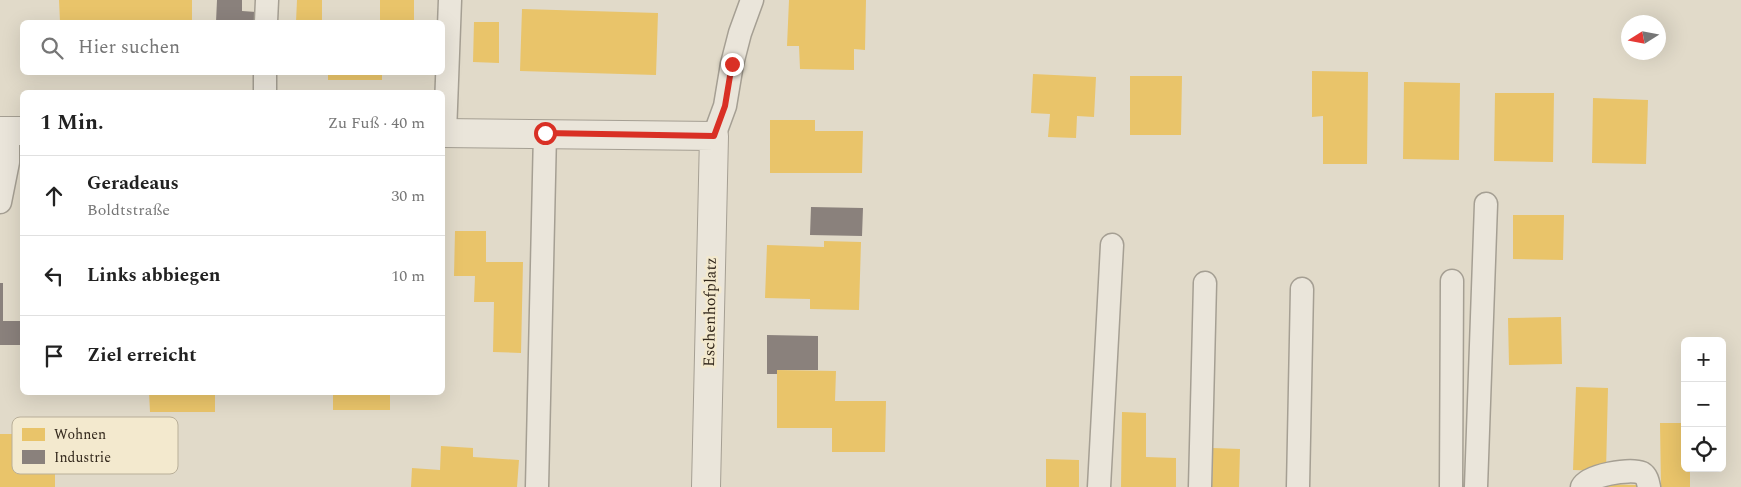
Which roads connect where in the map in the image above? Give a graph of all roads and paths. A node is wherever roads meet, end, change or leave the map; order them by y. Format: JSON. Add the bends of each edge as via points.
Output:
{"nodes":[{"id":1,"x":267,"y":0,"type":"edge"},
{"id":2,"x":450,"y":0,"type":"edge"},
{"id":3,"x":752,"y":0,"type":"edge"},
{"id":4,"x":266,"y":20,"type":"edge"},
{"id":5,"x":265,"y":75,"type":"edge"},
{"id":6,"x":265,"y":90,"type":"edge"},
{"id":7,"x":445,"y":111,"type":"edge"},
{"id":8,"x":10,"y":131,"type":"edge"},
{"id":9,"x":445,"y":133,"type":"edge"},
{"id":10,"x":545,"y":133,"type":"junction"},
{"id":11,"x":714,"y":136,"type":"junction"},
{"id":12,"x":0,"y":202,"type":"edge"},
{"id":13,"x":1486,"y":204,"type":"dead end"},
{"id":14,"x":1112,"y":245,"type":"dead end"},
{"id":15,"x":1452,"y":281,"type":"dead end"},
{"id":16,"x":1205,"y":283,"type":"dead end"},
{"id":17,"x":1302,"y":289,"type":"dead end"},
{"id":18,"x":538,"y":487,"type":"edge"},
{"id":19,"x":706,"y":487,"type":"edge"},
{"id":20,"x":1099,"y":487,"type":"edge"},
{"id":21,"x":1200,"y":487,"type":"edge"},
{"id":22,"x":1298,"y":487,"type":"edge"},
{"id":23,"x":1451,"y":487,"type":"edge"},
{"id":24,"x":1476,"y":487,"type":"edge"},
{"id":25,"x":1582,"y":487,"type":"edge"},
{"id":26,"x":1649,"y":487,"type":"edge"}],
"edges":[{"from":1,"to":4,"type":"lane"},
{"from":2,"to":7,"type":"lane"},
{"from":3,"to":11,"type":"lane","via":[[735,51],[725,106]]},
{"from":5,"to":6,"type":"lane"},
{"from":8,"to":12,"type":"lane"},
{"from":9,"to":10,"type":"street"},
{"from":10,"to":11,"type":"street"},
{"from":10,"to":18,"type":"lane"},
{"from":11,"to":19,"type":"street","name":"Eschenhofplatz"},
{"from":13,"to":24,"type":"lane"},
{"from":14,"to":20,"type":"lane"},
{"from":15,"to":23,"type":"lane"},
{"from":16,"to":21,"type":"lane"},
{"from":17,"to":22,"type":"lane"},
{"from":25,"to":26,"type":"lane","via":[[1594,478],[1630,471],[1643,474]]}]}
